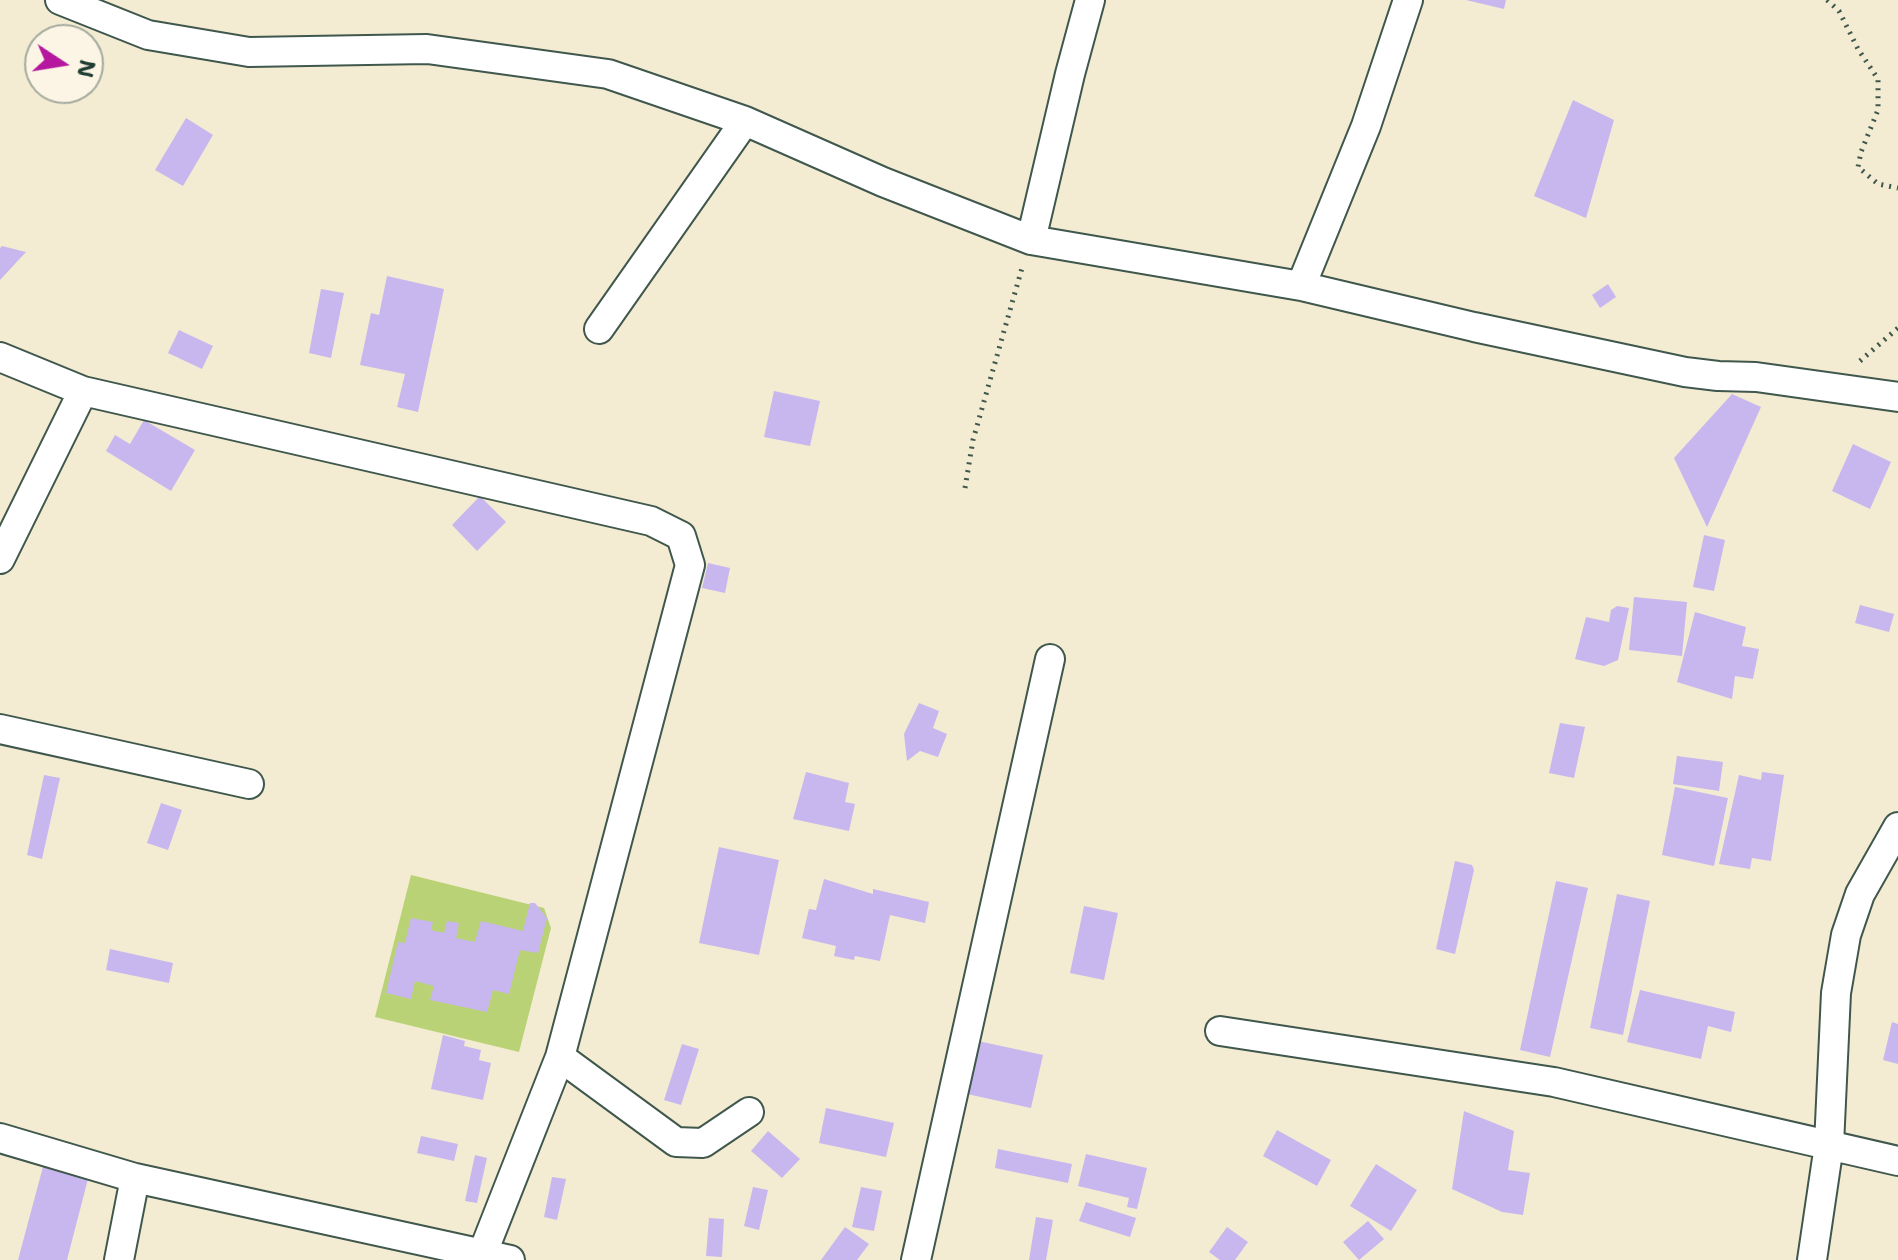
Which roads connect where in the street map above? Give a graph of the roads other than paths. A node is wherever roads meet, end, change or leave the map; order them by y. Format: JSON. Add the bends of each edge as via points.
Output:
{"nodes":[{"id":1,"x":60,"y":0,"type":"edge"},
{"id":2,"x":1090,"y":0,"type":"edge"},
{"id":3,"x":1408,"y":0,"type":"edge"},
{"id":4,"x":745,"y":121,"type":"junction"},
{"id":5,"x":1031,"y":240,"type":"junction"},
{"id":6,"x":1301,"y":286,"type":"junction"},
{"id":7,"x":599,"y":329,"type":"dead end"},
{"id":8,"x":0,"y":357,"type":"edge"},
{"id":9,"x":83,"y":391,"type":"junction"},
{"id":10,"x":1898,"y":397,"type":"edge"},
{"id":11,"x":0,"y":559,"type":"edge"},
{"id":12,"x":1050,"y":659,"type":"dead end"},
{"id":13,"x":0,"y":729,"type":"edge"},
{"id":14,"x":249,"y":784,"type":"dead end"},
{"id":15,"x":1898,"y":827,"type":"edge"},
{"id":16,"x":1220,"y":1031,"type":"dead end"},
{"id":17,"x":560,"y":1057,"type":"junction"},
{"id":18,"x":749,"y":1112,"type":"dead end"},
{"id":19,"x":0,"y":1138,"type":"edge"},
{"id":20,"x":1829,"y":1145,"type":"junction"},
{"id":21,"x":1898,"y":1161,"type":"edge"},
{"id":22,"x":135,"y":1178,"type":"junction"},
{"id":23,"x":481,"y":1256,"type":"edge"},
{"id":24,"x":119,"y":1260,"type":"edge"},
{"id":25,"x":510,"y":1260,"type":"edge"},
{"id":26,"x":916,"y":1260,"type":"edge"},
{"id":27,"x":1812,"y":1260,"type":"edge"}],
"edges":[{"from":1,"to":4,"type":"street","via":[[148,35],[249,52],[427,49],[608,74]]},
{"from":2,"to":5,"type":"street"},
{"from":3,"to":6,"type":"street","via":[[1366,126]]},
{"from":4,"to":5,"type":"street"},
{"from":4,"to":7,"type":"street"},
{"from":5,"to":6,"type":"street"},
{"from":6,"to":10,"type":"street","via":[[1685,372]]},
{"from":8,"to":9,"type":"street"},
{"from":9,"to":11,"type":"street"},
{"from":9,"to":17,"type":"street","via":[[651,521],[681,536],[690,565]]},
{"from":12,"to":26,"type":"street"},
{"from":13,"to":14,"type":"street"},
{"from":15,"to":20,"type":"street","via":[[1860,894],[1846,935],[1836,993]]},
{"from":16,"to":20,"type":"street","via":[[1554,1082]]},
{"from":17,"to":18,"type":"street","via":[[676,1142],[703,1143]]},
{"from":17,"to":23,"type":"street"},
{"from":19,"to":22,"type":"street"},
{"from":20,"to":21,"type":"street"},
{"from":20,"to":27,"type":"street"},
{"from":22,"to":23,"type":"street"},
{"from":22,"to":24,"type":"street"},
{"from":23,"to":25,"type":"street"}]}
